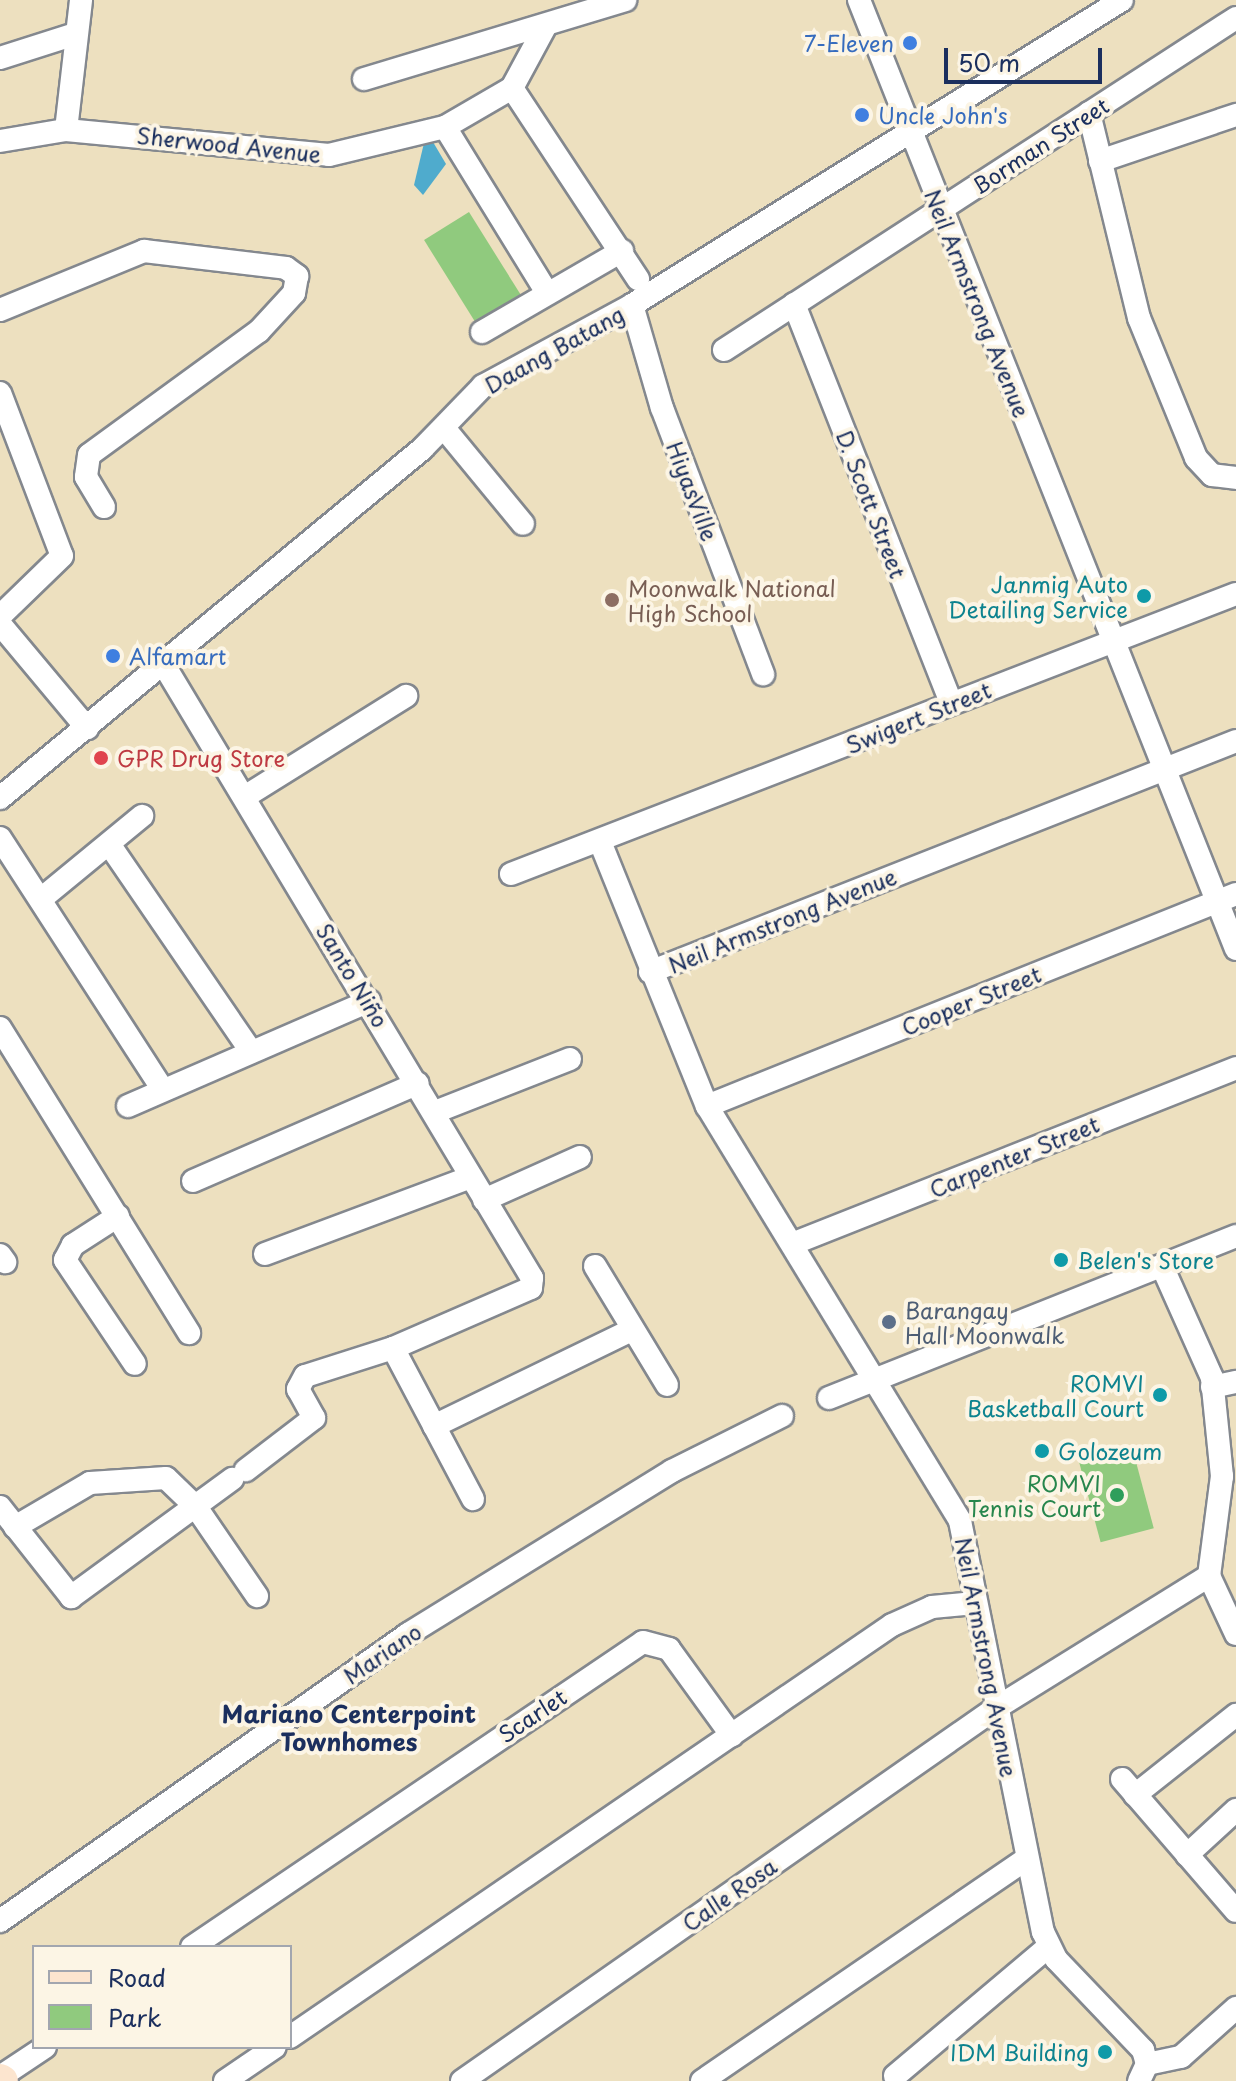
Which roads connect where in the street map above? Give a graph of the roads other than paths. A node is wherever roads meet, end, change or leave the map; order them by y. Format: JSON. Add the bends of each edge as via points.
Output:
{"nodes":[{"id":1,"x":81,"y":0,"type":"edge"},
{"id":2,"x":625,"y":0,"type":"edge"},
{"id":3,"x":859,"y":0,"type":"edge"},
{"id":4,"x":1122,"y":0,"type":"edge"},
{"id":5,"x":1236,"y":18,"type":"edge"},
{"id":6,"x":545,"y":27,"type":"junction"},
{"id":7,"x":75,"y":34,"type":"junction"},
{"id":8,"x":0,"y":58,"type":"edge"},
{"id":9,"x":364,"y":79,"type":"dead end"},
{"id":10,"x":512,"y":88,"type":"junction"},
{"id":11,"x":1089,"y":113,"type":"junction"},
{"id":12,"x":1236,"y":115,"type":"edge"},
{"id":13,"x":445,"y":127,"type":"junction"},
{"id":14,"x":66,"y":130,"type":"junction"},
{"id":15,"x":910,"y":134,"type":"junction"},
{"id":16,"x":0,"y":141,"type":"edge"},
{"id":17,"x":1100,"y":161,"type":"junction"},
{"id":18,"x":941,"y":210,"type":"junction"},
{"id":19,"x":622,"y":251,"type":"junction"},
{"id":20,"x":638,"y":279,"type":"dead end"},
{"id":21,"x":547,"y":293,"type":"junction"},
{"id":22,"x":794,"y":304,"type":"junction"},
{"id":23,"x":632,"y":305,"type":"junction"},
{"id":24,"x":0,"y":310,"type":"edge"},
{"id":25,"x":482,"y":332,"type":"dead end"},
{"id":26,"x":724,"y":350,"type":"dead end"},
{"id":27,"x":0,"y":393,"type":"edge"},
{"id":28,"x":444,"y":428,"type":"junction"},
{"id":29,"x":1236,"y":478,"type":"edge"},
{"id":30,"x":104,"y":507,"type":"dead end"},
{"id":31,"x":523,"y":524,"type":"dead end"},
{"id":32,"x":1236,"y":594,"type":"edge"},
{"id":33,"x":0,"y":616,"type":"edge"},
{"id":34,"x":0,"y":624,"type":"edge"},
{"id":35,"x":1113,"y":642,"type":"junction"},
{"id":36,"x":164,"y":665,"type":"junction"},
{"id":37,"x":763,"y":674,"type":"dead end"},
{"id":38,"x":406,"y":696,"type":"dead end"},
{"id":39,"x":951,"y":703,"type":"junction"},
{"id":40,"x":87,"y":728,"type":"junction"},
{"id":41,"x":1236,"y":741,"type":"edge"},
{"id":42,"x":1163,"y":769,"type":"junction"},
{"id":43,"x":246,"y":796,"type":"junction"},
{"id":44,"x":0,"y":798,"type":"edge"},
{"id":45,"x":142,"y":816,"type":"dead end"},
{"id":46,"x":0,"y":838,"type":"edge"},
{"id":47,"x":109,"y":844,"type":"junction"},
{"id":48,"x":601,"y":844,"type":"junction"},
{"id":49,"x":511,"y":874,"type":"dead end"},
{"id":50,"x":1226,"y":898,"type":"edge"},
{"id":51,"x":41,"y":899,"type":"junction"},
{"id":52,"x":1236,"y":949,"type":"edge"},
{"id":53,"x":650,"y":972,"type":"junction"},
{"id":54,"x":369,"y":1001,"type":"junction"},
{"id":55,"x":0,"y":1028,"type":"edge"},
{"id":56,"x":250,"y":1050,"type":"junction"},
{"id":57,"x":570,"y":1059,"type":"dead end"},
{"id":58,"x":1236,"y":1068,"type":"edge"},
{"id":59,"x":418,"y":1083,"type":"junction"},
{"id":60,"x":163,"y":1090,"type":"junction"},
{"id":61,"x":128,"y":1106,"type":"dead end"},
{"id":62,"x":707,"y":1106,"type":"junction"},
{"id":63,"x":435,"y":1112,"type":"junction"},
{"id":64,"x":580,"y":1157,"type":"dead end"},
{"id":65,"x":471,"y":1177,"type":"junction"},
{"id":66,"x":193,"y":1181,"type":"dead end"},
{"id":67,"x":484,"y":1200,"type":"junction"},
{"id":68,"x":118,"y":1216,"type":"junction"},
{"id":69,"x":1236,"y":1236,"type":"edge"},
{"id":70,"x":792,"y":1244,"type":"junction"},
{"id":71,"x":265,"y":1254,"type":"dead end"},
{"id":72,"x":595,"y":1266,"type":"dead end"},
{"id":73,"x":1162,"y":1266,"type":"junction"},
{"id":74,"x":632,"y":1330,"type":"junction"},
{"id":75,"x":189,"y":1333,"type":"dead end"},
{"id":76,"x":393,"y":1348,"type":"junction"},
{"id":77,"x":135,"y":1364,"type":"dead end"},
{"id":78,"x":872,"y":1376,"type":"junction"},
{"id":79,"x":1236,"y":1382,"type":"edge"},
{"id":80,"x":667,"y":1385,"type":"dead end"},
{"id":81,"x":1212,"y":1387,"type":"junction"},
{"id":82,"x":829,"y":1398,"type":"dead end"},
{"id":83,"x":782,"y":1416,"type":"dead end"},
{"id":84,"x":434,"y":1426,"type":"junction"},
{"id":85,"x":473,"y":1499,"type":"dead end"},
{"id":86,"x":0,"y":1507,"type":"edge"},
{"id":87,"x":196,"y":1507,"type":"junction"},
{"id":88,"x":15,"y":1527,"type":"junction"},
{"id":89,"x":1209,"y":1576,"type":"junction"},
{"id":90,"x":257,"y":1596,"type":"dead end"},
{"id":91,"x":975,"y":1603,"type":"junction"},
{"id":92,"x":1236,"y":1634,"type":"edge"},
{"id":93,"x":996,"y":1708,"type":"junction"},
{"id":94,"x":1236,"y":1715,"type":"edge"},
{"id":95,"x":732,"y":1736,"type":"junction"},
{"id":96,"x":1236,"y":1810,"type":"edge"},
{"id":97,"x":1187,"y":1855,"type":"junction"},
{"id":98,"x":1025,"y":1860,"type":"junction"},
{"id":99,"x":1236,"y":1911,"type":"edge"},
{"id":100,"x":0,"y":1921,"type":"edge"},
{"id":101,"x":195,"y":1945,"type":"edge"},
{"id":102,"x":1048,"y":1947,"type":"junction"},
{"id":103,"x":1236,"y":2008,"type":"edge"},
{"id":104,"x":292,"y":2036,"type":"edge"},
{"id":105,"x":42,"y":2049,"type":"edge"},
{"id":106,"x":272,"y":2049,"type":"edge"},
{"id":107,"x":1143,"y":2072,"type":"edge"},
{"id":108,"x":895,"y":2076,"type":"dead end"},
{"id":109,"x":1,"y":2079,"type":"edge"},
{"id":110,"x":225,"y":2081,"type":"edge"},
{"id":111,"x":462,"y":2081,"type":"edge"},
{"id":112,"x":702,"y":2081,"type":"edge"}],
"edges":[{"from":1,"to":7,"type":"street"},
{"from":2,"to":6,"type":"street"},
{"from":3,"to":15,"type":"street","name":"Neil Armstrong Avenue"},
{"from":4,"to":15,"type":"street","name":"Daang Batang"},
{"from":5,"to":11,"type":"street","name":"Borman Street"},
{"from":6,"to":9,"type":"street"},
{"from":6,"to":10,"type":"street"},
{"from":7,"to":8,"type":"street"},
{"from":7,"to":14,"type":"street","via":[[80,46]]},
{"from":10,"to":13,"type":"street","name":"Sherwood Avenue"},
{"from":10,"to":19,"type":"street"},
{"from":11,"to":17,"type":"street"},
{"from":11,"to":18,"type":"street","name":"Borman Street"},
{"from":12,"to":17,"type":"street"},
{"from":13,"to":14,"type":"street","name":"Sherwood Avenue","via":[[329,155]]},
{"from":13,"to":21,"type":"street"},
{"from":14,"to":16,"type":"street","name":"Sherwood Avenue"},
{"from":15,"to":18,"type":"street","name":"Neil Armstrong Avenue"},
{"from":15,"to":23,"type":"street","name":"Daang Batang"},
{"from":17,"to":29,"type":"street","via":[[1139,318],[1196,458],[1212,475]]},
{"from":18,"to":22,"type":"street","name":"Borman Street"},
{"from":18,"to":35,"type":"street","name":"Neil Armstrong Avenue"},
{"from":19,"to":20,"type":"street"},
{"from":19,"to":21,"type":"street"},
{"from":21,"to":25,"type":"street"},
{"from":22,"to":26,"type":"street","name":"Borman Street"},
{"from":22,"to":39,"type":"street","name":"D. Scott Street"},
{"from":23,"to":28,"type":"street","name":"Daang Batang","via":[[483,386]]},
{"from":23,"to":37,"type":"street","name":"HiyasVille","via":[[662,408]]},
{"from":24,"to":30,"type":"street","via":[[144,251],[286,268],[297,276],[294,293],[259,331],[89,455],[86,477]]},
{"from":27,"to":33,"type":"street","via":[[62,556]]},
{"from":28,"to":31,"type":"street"},
{"from":28,"to":36,"type":"street","name":"Daang Batang"},
{"from":32,"to":35,"type":"street","name":"Swigert Street"},
{"from":34,"to":40,"type":"street"},
{"from":35,"to":39,"type":"street","name":"Swigert Street"},
{"from":35,"to":42,"type":"street","name":"Neil Armstrong Avenue"},
{"from":36,"to":40,"type":"street","name":"Daang Batang"},
{"from":36,"to":43,"type":"street","name":"Santo Niño"},
{"from":38,"to":43,"type":"street"},
{"from":39,"to":48,"type":"street","name":"Swigert Street"},
{"from":40,"to":44,"type":"street","name":"Daang Batang"},
{"from":41,"to":42,"type":"street"},
{"from":42,"to":50,"type":"street"},
{"from":42,"to":53,"type":"street","name":"Neil Armstrong Avenue"},
{"from":43,"to":54,"type":"street","name":"Santo Niño"},
{"from":45,"to":47,"type":"street"},
{"from":46,"to":51,"type":"street"},
{"from":47,"to":51,"type":"street"},
{"from":47,"to":56,"type":"street"},
{"from":48,"to":49,"type":"street","name":"Swigert Street"},
{"from":48,"to":53,"type":"street"},
{"from":50,"to":52,"type":"street"},
{"from":50,"to":62,"type":"street","name":"Cooper Street"},
{"from":51,"to":60,"type":"street"},
{"from":53,"to":62,"type":"street","name":"Neil Armstrong Avenue"},
{"from":54,"to":56,"type":"street"},
{"from":54,"to":59,"type":"street","name":"Santo Niño"},
{"from":55,"to":68,"type":"street"},
{"from":56,"to":60,"type":"street"},
{"from":57,"to":63,"type":"street"},
{"from":58,"to":70,"type":"street","name":"Carpenter Street"},
{"from":59,"to":63,"type":"street","name":"Santo Niño"},
{"from":59,"to":66,"type":"street"},
{"from":60,"to":61,"type":"street"},
{"from":62,"to":70,"type":"street","name":"Neil Armstrong Avenue"},
{"from":63,"to":65,"type":"street","name":"Santo Niño"},
{"from":64,"to":67,"type":"street"},
{"from":65,"to":67,"type":"street","name":"Santo Niño"},
{"from":65,"to":71,"type":"street"},
{"from":67,"to":76,"type":"street","name":"Santo Niño","via":[[532,1278],[531,1288]]},
{"from":68,"to":75,"type":"street"},
{"from":68,"to":77,"type":"street","via":[[73,1245],[65,1260]]},
{"from":69,"to":73,"type":"street"},
{"from":70,"to":78,"type":"street","name":"Neil Armstrong Avenue"},
{"from":72,"to":74,"type":"street"},
{"from":73,"to":78,"type":"street"},
{"from":73,"to":81,"type":"street"},
{"from":74,"to":80,"type":"street"},
{"from":74,"to":84,"type":"street"},
{"from":76,"to":84,"type":"street"},
{"from":76,"to":87,"type":"street","via":[[300,1380],[314,1418]]},
{"from":78,"to":82,"type":"street"},
{"from":78,"to":91,"type":"street","name":"Neil Armstrong Avenue","via":[[960,1521]]},
{"from":79,"to":81,"type":"street"},
{"from":81,"to":89,"type":"street","via":[[1222,1476]]},
{"from":83,"to":100,"type":"street","name":"Mariano","via":[[672,1471],[408,1634]]},
{"from":84,"to":85,"type":"street"},
{"from":86,"to":88,"type":"street"},
{"from":87,"to":88,"type":"street","via":[[166,1478],[136,1478],[76,1488]]},
{"from":87,"to":88,"type":"street","via":[[71,1597]]},
{"from":87,"to":90,"type":"street"},
{"from":89,"to":92,"type":"street"},
{"from":89,"to":93,"type":"street","name":"Calle Rosa"},
{"from":91,"to":93,"type":"street","name":"Neil Armstrong Avenue"},
{"from":91,"to":95,"type":"street","via":[[932,1607],[892,1625]]},
{"from":93,"to":98,"type":"street","name":"Neil Armstrong Avenue"},
{"from":93,"to":111,"type":"street","name":"Calle Rosa"},
{"from":94,"to":97,"type":"street","via":[[1128,1787]]},
{"from":95,"to":101,"type":"street","name":"Scarlet","via":[[669,1649],[643,1642]]},
{"from":95,"to":104,"type":"street"},
{"from":96,"to":97,"type":"street"},
{"from":97,"to":99,"type":"street"},
{"from":98,"to":102,"type":"street","name":"Neil Armstrong Avenue"},
{"from":98,"to":112,"type":"street"},
{"from":102,"to":107,"type":"street","name":"Neil Armstrong Avenue","via":[[1139,2045]]},
{"from":102,"to":108,"type":"street"},
{"from":103,"to":107,"type":"street","via":[[1181,2057]]},
{"from":105,"to":109,"type":"street"},
{"from":106,"to":110,"type":"street"}]}
